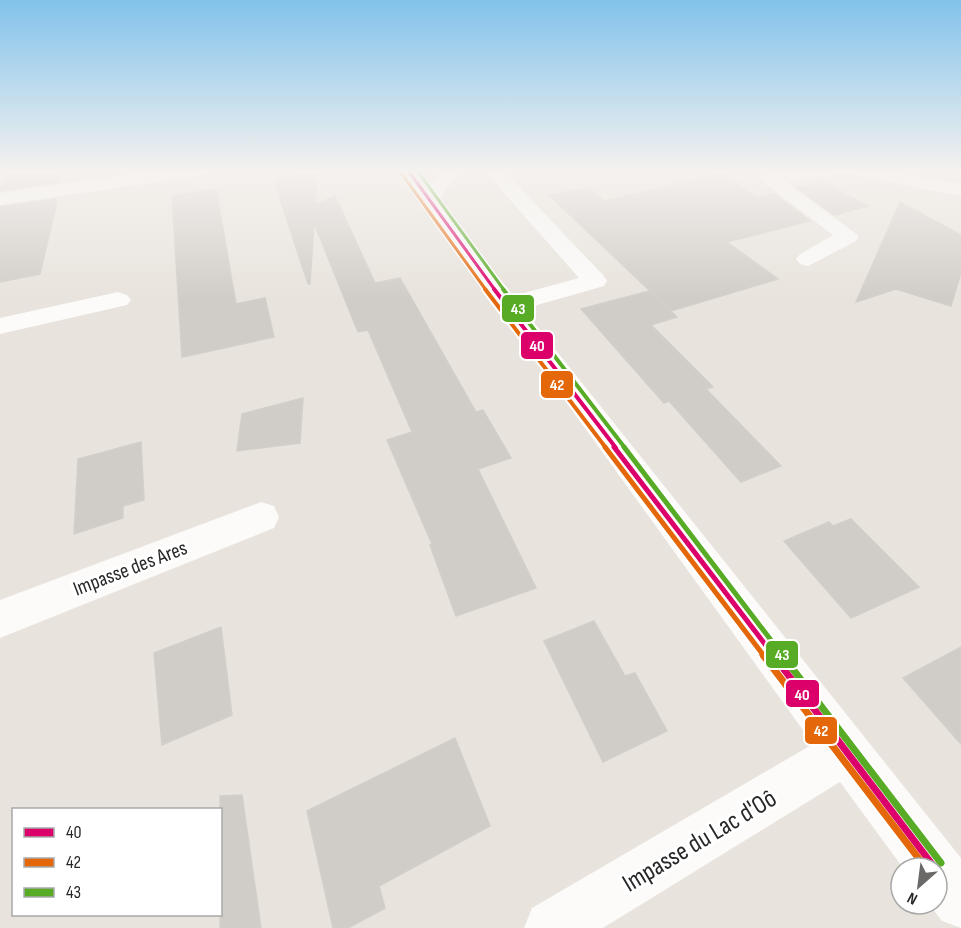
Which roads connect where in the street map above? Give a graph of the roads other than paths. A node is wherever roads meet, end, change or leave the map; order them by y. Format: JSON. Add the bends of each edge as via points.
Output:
{"nodes":[{"id":1,"x":439,"y":212,"type":"edge"},
{"id":2,"x":532,"y":212,"type":"edge"},
{"id":3,"x":815,"y":212,"type":"edge"},
{"id":4,"x":808,"y":259,"type":"dead end"},
{"id":5,"x":118,"y":300,"type":"dead end"},
{"id":6,"x":507,"y":306,"type":"junction"},
{"id":7,"x":0,"y":326,"type":"edge"},
{"id":8,"x":261,"y":517,"type":"dead end"},
{"id":9,"x":0,"y":619,"type":"edge"},
{"id":10,"x":846,"y":751,"type":"junction"},
{"id":11,"x":926,"y":856,"type":"edge"},
{"id":12,"x":949,"y":886,"type":"edge"},
{"id":13,"x":961,"y":902,"type":"edge"},
{"id":14,"x":552,"y":928,"type":"edge"}],
"edges":[{"from":1,"to":6,"type":"street"},
{"from":2,"to":6,"type":"street","via":[[595,281]]},
{"from":3,"to":4,"type":"street","via":[[848,236]]},
{"from":5,"to":7,"type":"street"},
{"from":6,"to":10,"type":"street"},
{"from":8,"to":9,"type":"street","name":"Impasse des Ares"},
{"from":10,"to":11,"type":"street"},
{"from":10,"to":14,"type":"street","name":"Impasse du Lac d'Oô"},
{"from":12,"to":13,"type":"street"}]}
